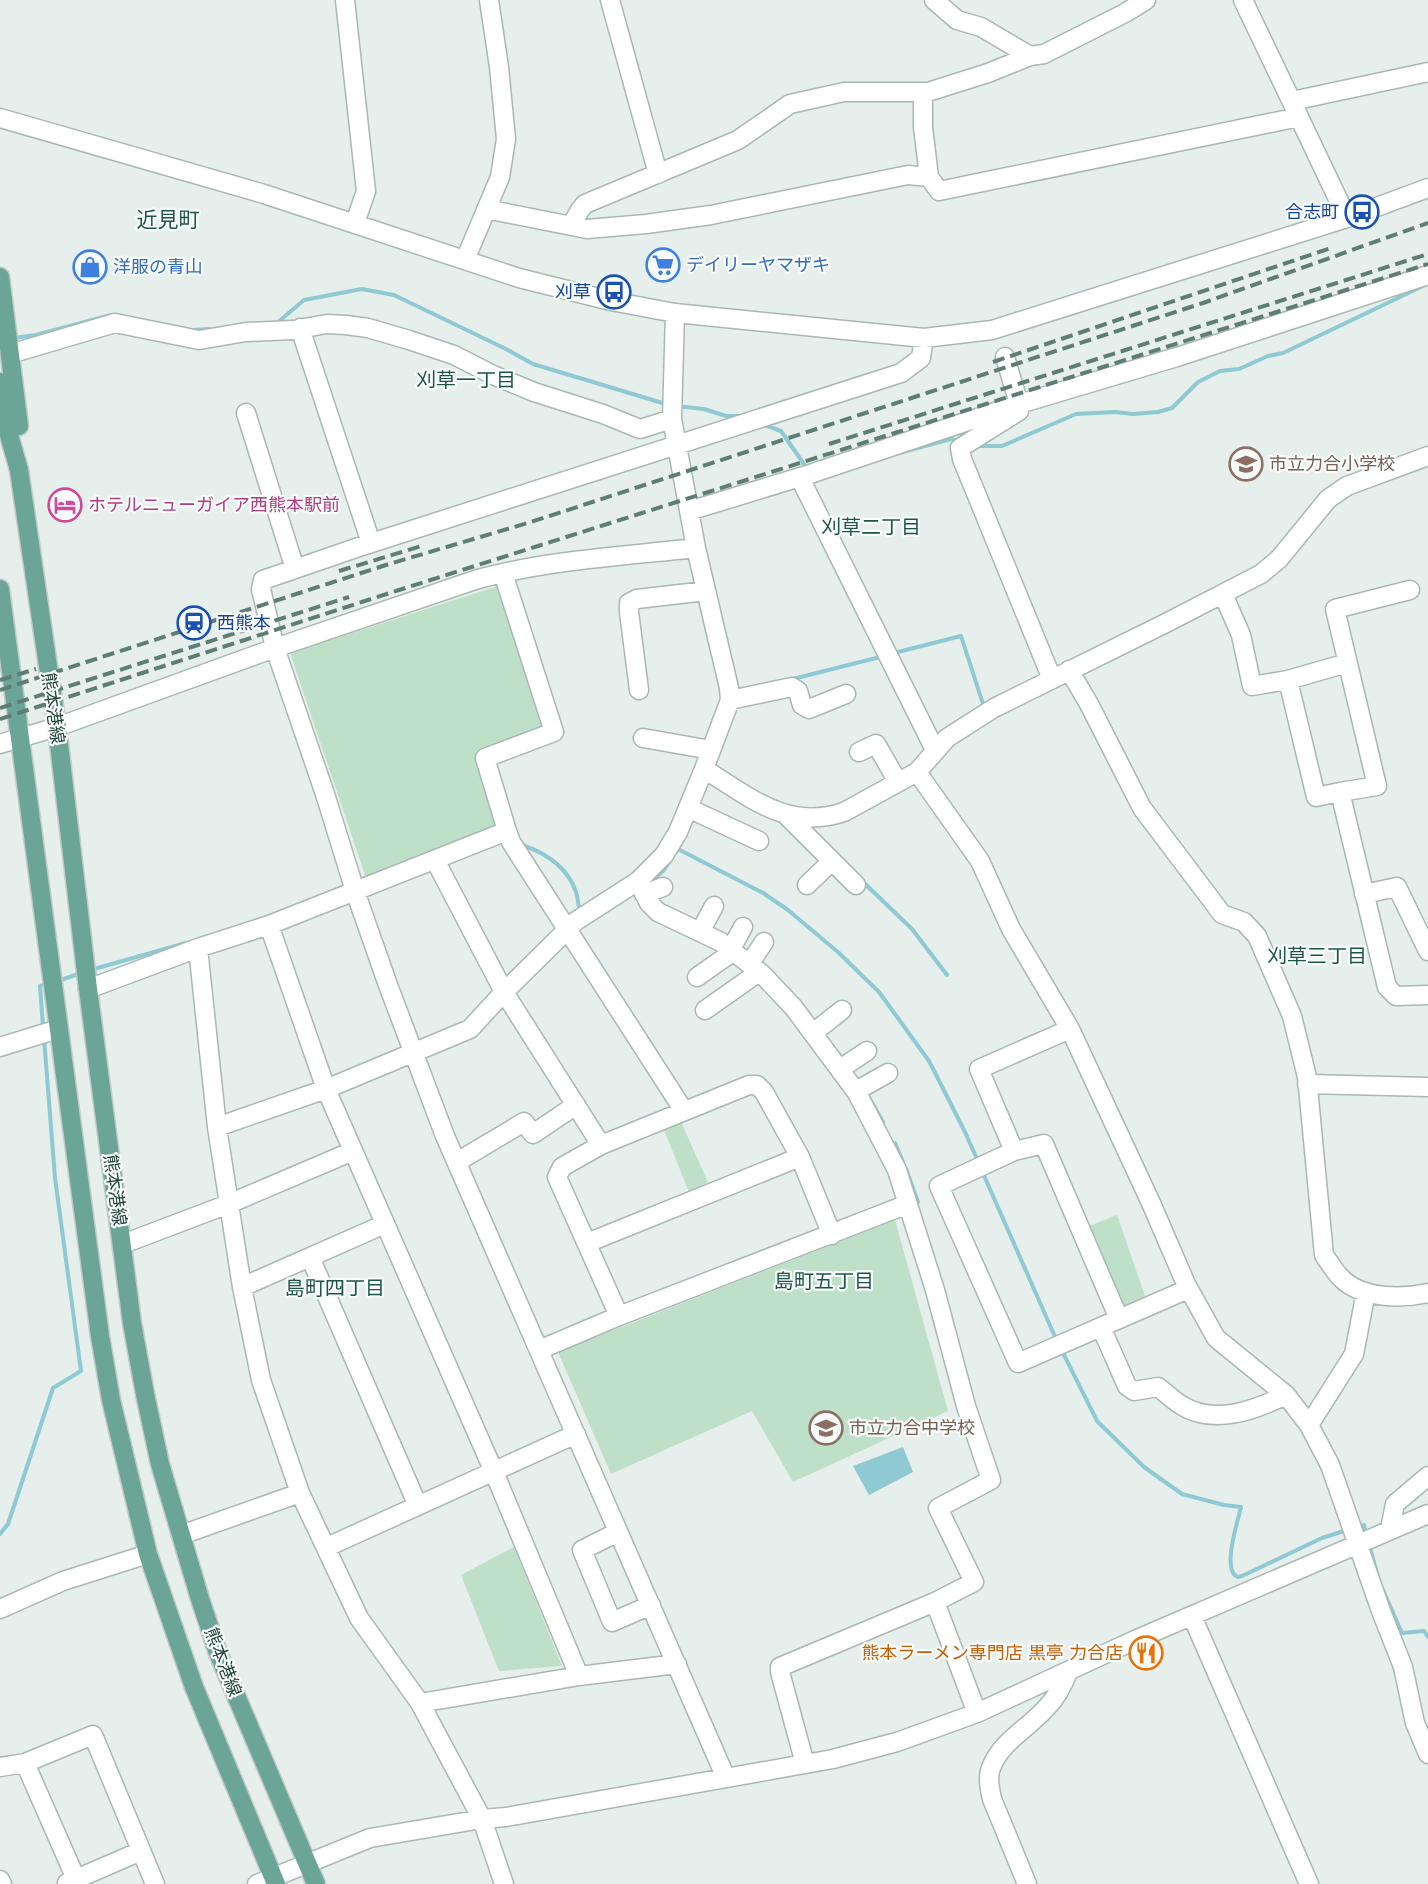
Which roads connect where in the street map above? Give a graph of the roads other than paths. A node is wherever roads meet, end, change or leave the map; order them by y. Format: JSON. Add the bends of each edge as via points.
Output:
{"nodes":[{"id":1,"x":345,"y":0,"type":"edge"},
{"id":2,"x":489,"y":0,"type":"edge"},
{"id":3,"x":610,"y":0,"type":"edge"},
{"id":4,"x":934,"y":0,"type":"edge"},
{"id":5,"x":1146,"y":0,"type":"edge"},
{"id":6,"x":1243,"y":0,"type":"edge"},
{"id":7,"x":1120,"y":7,"type":"edge"},
{"id":8,"x":1030,"y":56,"type":"junction"},
{"id":9,"x":1428,"y":72,"type":"edge"},
{"id":10,"x":923,"y":92,"type":"junction"},
{"id":11,"x":1295,"y":109,"type":"junction"},
{"id":12,"x":0,"y":118,"type":"edge"},
{"id":13,"x":658,"y":174,"type":"junction"},
{"id":14,"x":929,"y":177,"type":"junction"},
{"id":15,"x":1428,"y":188,"type":"edge"},
{"id":16,"x":486,"y":209,"type":"junction"},
{"id":17,"x":1347,"y":218,"type":"junction"},
{"id":18,"x":355,"y":224,"type":"junction"},
{"id":19,"x":572,"y":224,"type":"junction"},
{"id":20,"x":465,"y":260,"type":"junction"},
{"id":21,"x":1428,"y":275,"type":"edge"},
{"id":22,"x":0,"y":277,"type":"edge"},
{"id":23,"x":675,"y":313,"type":"junction"},
{"id":24,"x":300,"y":328,"type":"junction"},
{"id":25,"x":924,"y":338,"type":"junction"},
{"id":26,"x":10,"y":354,"type":"junction"},
{"id":27,"x":1005,"y":357,"type":"dead end"},
{"id":28,"x":0,"y":382,"type":"edge"},
{"id":29,"x":1019,"y":404,"type":"junction"},
{"id":30,"x":246,"y":413,"type":"dead end"},
{"id":31,"x":672,"y":419,"type":"junction"},
{"id":32,"x":677,"y":446,"type":"junction"},
{"id":33,"x":1428,"y":456,"type":"edge"},
{"id":34,"x":19,"y":470,"type":"junction"},
{"id":35,"x":800,"y":478,"type":"junction"},
{"id":36,"x":690,"y":511,"type":"junction"},
{"id":37,"x":371,"y":543,"type":"junction"},
{"id":38,"x":696,"y":548,"type":"junction"},
{"id":39,"x":295,"y":569,"type":"junction"},
{"id":40,"x":503,"y":573,"type":"junction"},
{"id":41,"x":0,"y":589,"type":"edge"},
{"id":42,"x":1410,"y":590,"type":"dead end"},
{"id":43,"x":706,"y":591,"type":"junction"},
{"id":44,"x":1223,"y":594,"type":"junction"},
{"id":45,"x":275,"y":648,"type":"junction"},
{"id":46,"x":1347,"y":663,"type":"junction"},
{"id":47,"x":5,"y":665,"type":"edge"},
{"id":48,"x":1069,"y":670,"type":"junction"},
{"id":49,"x":1052,"y":679,"type":"junction"},
{"id":50,"x":1288,"y":680,"type":"junction"},
{"id":51,"x":639,"y":690,"type":"dead end"},
{"id":52,"x":846,"y":694,"type":"dead end"},
{"id":53,"x":730,"y":700,"type":"junction"},
{"id":54,"x":57,"y":728,"type":"junction"},
{"id":55,"x":643,"y":738,"type":"dead end"},
{"id":56,"x":19,"y":739,"type":"junction"},
{"id":57,"x":0,"y":744,"type":"edge"},
{"id":58,"x":711,"y":750,"type":"junction"},
{"id":59,"x":935,"y":750,"type":"junction"},
{"id":60,"x":859,"y":752,"type":"dead end"},
{"id":61,"x":704,"y":769,"type":"junction"},
{"id":62,"x":917,"y":772,"type":"junction"},
{"id":63,"x":898,"y":782,"type":"junction"},
{"id":64,"x":1340,"y":792,"type":"junction"},
{"id":65,"x":688,"y":808,"type":"junction"},
{"id":66,"x":787,"y":816,"type":"junction"},
{"id":67,"x":507,"y":831,"type":"junction"},
{"id":68,"x":759,"y":841,"type":"dead end"},
{"id":69,"x":435,"y":860,"type":"junction"},
{"id":70,"x":832,"y":861,"type":"junction"},
{"id":71,"x":807,"y":885,"type":"dead end"},
{"id":72,"x":856,"y":885,"type":"dead end"},
{"id":73,"x":663,"y":887,"type":"dead end"},
{"id":74,"x":641,"y":888,"type":"junction"},
{"id":75,"x":356,"y":891,"type":"junction"},
{"id":76,"x":1364,"y":894,"type":"junction"},
{"id":77,"x":714,"y":906,"type":"dead end"},
{"id":78,"x":269,"y":925,"type":"junction"},
{"id":79,"x":743,"y":927,"type":"dead end"},
{"id":80,"x":566,"y":930,"type":"junction"},
{"id":81,"x":700,"y":932,"type":"junction"},
{"id":82,"x":764,"y":942,"type":"dead end"},
{"id":83,"x":198,"y":948,"type":"junction"},
{"id":84,"x":732,"y":950,"type":"junction"},
{"id":85,"x":1428,"y":951,"type":"edge"},
{"id":86,"x":755,"y":967,"type":"junction"},
{"id":87,"x":697,"y":976,"type":"dead end"},
{"id":88,"x":88,"y":989,"type":"junction"},
{"id":89,"x":504,"y":992,"type":"junction"},
{"id":90,"x":1428,"y":995,"type":"edge"},
{"id":91,"x":705,"y":1010,"type":"dead end"},
{"id":92,"x":842,"y":1010,"type":"dead end"},
{"id":93,"x":58,"y":1029,"type":"junction"},
{"id":94,"x":1070,"y":1029,"type":"junction"},
{"id":95,"x":813,"y":1034,"type":"junction"},
{"id":96,"x":0,"y":1047,"type":"edge"},
{"id":97,"x":867,"y":1051,"type":"dead end"},
{"id":98,"x":414,"y":1054,"type":"junction"},
{"id":99,"x":840,"y":1069,"type":"junction"},
{"id":100,"x":888,"y":1073,"type":"dead end"},
{"id":101,"x":1307,"y":1084,"type":"junction"},
{"id":102,"x":1428,"y":1087,"type":"edge"},
{"id":103,"x":326,"y":1089,"type":"junction"},
{"id":104,"x":856,"y":1091,"type":"junction"},
{"id":105,"x":576,"y":1105,"type":"junction"},
{"id":106,"x":684,"y":1111,"type":"junction"},
{"id":107,"x":217,"y":1127,"type":"junction"},
{"id":108,"x":601,"y":1145,"type":"junction"},
{"id":109,"x":353,"y":1151,"type":"junction"},
{"id":110,"x":1014,"y":1151,"type":"junction"},
{"id":111,"x":800,"y":1157,"type":"junction"},
{"id":112,"x":457,"y":1162,"type":"junction"},
{"id":113,"x":231,"y":1203,"type":"junction"},
{"id":114,"x":908,"y":1204,"type":"junction"},
{"id":115,"x":385,"y":1224,"type":"junction"},
{"id":116,"x":832,"y":1235,"type":"junction"},
{"id":117,"x":587,"y":1243,"type":"junction"},
{"id":118,"x":123,"y":1244,"type":"junction"},
{"id":119,"x":310,"y":1257,"type":"junction"},
{"id":120,"x":242,"y":1287,"type":"junction"},
{"id":121,"x":1188,"y":1288,"type":"junction"},
{"id":122,"x":1366,"y":1292,"type":"junction"},
{"id":123,"x":1428,"y":1293,"type":"edge"},
{"id":124,"x":619,"y":1316,"type":"junction"},
{"id":125,"x":1119,"y":1319,"type":"junction"},
{"id":126,"x":1101,"y":1327,"type":"junction"},
{"id":127,"x":538,"y":1350,"type":"junction"},
{"id":128,"x":1286,"y":1395,"type":"junction"},
{"id":129,"x":1309,"y":1425,"type":"junction"},
{"id":130,"x":576,"y":1434,"type":"junction"},
{"id":131,"x":494,"y":1472,"type":"junction"},
{"id":132,"x":1428,"y":1476,"type":"edge"},
{"id":133,"x":300,"y":1493,"type":"junction"},
{"id":134,"x":417,"y":1506,"type":"junction"},
{"id":135,"x":1428,"y":1514,"type":"edge"},
{"id":136,"x":1390,"y":1529,"type":"junction"},
{"id":137,"x":618,"y":1532,"type":"junction"},
{"id":138,"x":181,"y":1535,"type":"junction"},
{"id":139,"x":1358,"y":1543,"type":"junction"},
{"id":140,"x":327,"y":1547,"type":"junction"},
{"id":141,"x":148,"y":1554,"type":"junction"},
{"id":142,"x":935,"y":1602,"type":"junction"},
{"id":143,"x":651,"y":1605,"type":"junction"},
{"id":144,"x":0,"y":1609,"type":"edge"},
{"id":145,"x":1192,"y":1616,"type":"junction"},
{"id":146,"x":677,"y":1664,"type":"junction"},
{"id":147,"x":1068,"y":1672,"type":"junction"},
{"id":148,"x":579,"y":1676,"type":"junction"},
{"id":149,"x":420,"y":1703,"type":"junction"},
{"id":150,"x":977,"y":1713,"type":"junction"},
{"id":151,"x":1428,"y":1754,"type":"edge"},
{"id":152,"x":25,"y":1762,"type":"junction"},
{"id":153,"x":805,"y":1764,"type":"junction"},
{"id":154,"x":0,"y":1767,"type":"edge"},
{"id":155,"x":726,"y":1778,"type":"junction"},
{"id":156,"x":482,"y":1819,"type":"junction"},
{"id":157,"x":141,"y":1851,"type":"junction"},
{"id":158,"x":308,"y":1862,"type":"junction"},
{"id":159,"x":71,"y":1882,"type":"edge"},
{"id":160,"x":269,"y":1882,"type":"edge"},
{"id":161,"x":155,"y":1884,"type":"edge"},
{"id":162,"x":316,"y":1884,"type":"edge"},
{"id":163,"x":504,"y":1884,"type":"edge"},
{"id":164,"x":1027,"y":1884,"type":"edge"},
{"id":165,"x":1309,"y":1884,"type":"edge"}],
"edges":[{"from":1,"to":18,"type":"street","via":[[366,191]]},
{"from":2,"to":16,"type":"street","via":[[506,139],[500,177]]},
{"from":3,"to":13,"type":"street"},
{"from":4,"to":8,"type":"street","via":[[957,20],[981,27]]},
{"from":5,"to":7,"type":"street"},
{"from":6,"to":11,"type":"street"},
{"from":7,"to":8,"type":"street","via":[[1044,54]]},
{"from":8,"to":10,"type":"street"},
{"from":9,"to":11,"type":"street"},
{"from":10,"to":13,"type":"street","via":[[844,92],[790,104],[738,140]]},
{"from":10,"to":14,"type":"street"},
{"from":11,"to":14,"type":"street","via":[[939,191]]},
{"from":11,"to":17,"type":"street"},
{"from":12,"to":18,"type":"street"},
{"from":13,"to":19,"type":"street","via":[[585,204]]},
{"from":14,"to":19,"type":"street","via":[[908,176],[711,216],[646,225],[587,229]]},
{"from":15,"to":17,"type":"street"},
{"from":16,"to":19,"type":"street"},
{"from":16,"to":20,"type":"street"},
{"from":17,"to":25,"type":"street","via":[[992,330]]},
{"from":18,"to":20,"type":"street"},
{"from":20,"to":23,"type":"street","via":[[519,278]]},
{"from":21,"to":29,"type":"street"},
{"from":22,"to":26,"type":"main road","name":"熊本港線"},
{"from":23,"to":25,"type":"street"},
{"from":23,"to":31,"type":"street"},
{"from":24,"to":26,"type":"street","via":[[199,340],[115,324]]},
{"from":24,"to":31,"type":"street","via":[[346,325],[409,340],[454,355],[534,392],[640,429]]},
{"from":24,"to":37,"type":"street"},
{"from":25,"to":32,"type":"street","via":[[921,358],[901,373]]},
{"from":26,"to":34,"type":"main road","name":"熊本港線","via":[[21,436]]},
{"from":27,"to":29,"type":"street"},
{"from":28,"to":34,"type":"main road","name":"熊本港線"},
{"from":29,"to":35,"type":"street"},
{"from":29,"to":49,"type":"street","via":[[1019,411],[960,448]]},
{"from":30,"to":39,"type":"street"},
{"from":31,"to":32,"type":"street"},
{"from":32,"to":36,"type":"street"},
{"from":32,"to":37,"type":"street"},
{"from":33,"to":44,"type":"street","via":[[1347,486],[1328,499],[1279,559],[1261,574]]},
{"from":34,"to":54,"type":"main road","name":"熊本港線"},
{"from":35,"to":36,"type":"street"},
{"from":35,"to":59,"type":"street"},
{"from":36,"to":38,"type":"street"},
{"from":37,"to":39,"type":"street"},
{"from":38,"to":40,"type":"street"},
{"from":38,"to":43,"type":"street"},
{"from":39,"to":45,"type":"street","via":[[263,580],[261,589]]},
{"from":40,"to":45,"type":"street"},
{"from":40,"to":67,"type":"street","via":[[554,732],[485,758]]},
{"from":41,"to":47,"type":"main road","name":"熊本港線"},
{"from":42,"to":46,"type":"street","via":[[1335,609]]},
{"from":43,"to":51,"type":"street","via":[[630,603]]},
{"from":43,"to":53,"type":"street"},
{"from":44,"to":48,"type":"street"},
{"from":44,"to":50,"type":"street","via":[[1241,635],[1252,686]]},
{"from":45,"to":54,"type":"street"},
{"from":45,"to":75,"type":"street"},
{"from":46,"to":50,"type":"street"},
{"from":46,"to":64,"type":"street","via":[[1377,786]]},
{"from":47,"to":56,"type":"main road","name":"熊本港線"},
{"from":48,"to":49,"type":"street"},
{"from":48,"to":101,"type":"street","via":[[1142,808],[1222,915],[1244,922],[1257,936],[1292,1016]]},
{"from":49,"to":59,"type":"street","via":[[994,708],[946,738]]},
{"from":50,"to":64,"type":"street","via":[[1316,797]]},
{"from":52,"to":53,"type":"street","via":[[809,709],[802,705],[798,691],[792,687]]},
{"from":53,"to":58,"type":"street"},
{"from":54,"to":56,"type":"street"},
{"from":54,"to":88,"type":"main road","name":"熊本港線"},
{"from":55,"to":58,"type":"street"},
{"from":56,"to":57,"type":"street"},
{"from":56,"to":93,"type":"main road","name":"熊本港線"},
{"from":58,"to":61,"type":"street"},
{"from":59,"to":62,"type":"street"},
{"from":60,"to":63,"type":"street","via":[[876,744]]},
{"from":61,"to":65,"type":"street"},
{"from":61,"to":66,"type":"street"},
{"from":62,"to":63,"type":"street"},
{"from":62,"to":94,"type":"street","via":[[980,861],[1011,929]]},
{"from":63,"to":66,"type":"street","via":[[831,817]]},
{"from":64,"to":76,"type":"street"},
{"from":65,"to":68,"type":"street"},
{"from":65,"to":74,"type":"street","via":[[678,832]]},
{"from":66,"to":70,"type":"street"},
{"from":67,"to":69,"type":"street"},
{"from":67,"to":80,"type":"street"},
{"from":69,"to":75,"type":"street"},
{"from":69,"to":89,"type":"street"},
{"from":70,"to":71,"type":"street"},
{"from":70,"to":72,"type":"street"},
{"from":73,"to":74,"type":"street"},
{"from":74,"to":80,"type":"street"},
{"from":74,"to":81,"type":"street","via":[[658,912]]},
{"from":75,"to":78,"type":"street"},
{"from":75,"to":98,"type":"street"},
{"from":76,"to":85,"type":"street","via":[[1397,887]]},
{"from":76,"to":90,"type":"street","via":[[1387,987],[1396,996]]},
{"from":77,"to":81,"type":"street"},
{"from":78,"to":83,"type":"street"},
{"from":78,"to":103,"type":"street"},
{"from":79,"to":84,"type":"street"},
{"from":80,"to":89,"type":"street"},
{"from":80,"to":106,"type":"street"},
{"from":81,"to":84,"type":"street"},
{"from":82,"to":86,"type":"street"},
{"from":83,"to":88,"type":"street"},
{"from":83,"to":107,"type":"street"},
{"from":84,"to":86,"type":"street"},
{"from":84,"to":87,"type":"street"},
{"from":86,"to":91,"type":"street"},
{"from":86,"to":95,"type":"street"},
{"from":88,"to":118,"type":"main road","name":"熊本港線"},
{"from":89,"to":98,"type":"street","via":[[470,1029]]},
{"from":89,"to":105,"type":"street"},
{"from":92,"to":95,"type":"street"},
{"from":93,"to":96,"type":"street"},
{"from":93,"to":141,"type":"main road","name":"熊本港線","via":[[100,1336],[111,1400]]},
{"from":94,"to":110,"type":"street","via":[[979,1069]]},
{"from":94,"to":121,"type":"street"},
{"from":95,"to":99,"type":"street"},
{"from":97,"to":99,"type":"street"},
{"from":98,"to":103,"type":"street"},
{"from":98,"to":112,"type":"street"},
{"from":99,"to":104,"type":"street"},
{"from":100,"to":104,"type":"street"},
{"from":101,"to":102,"type":"street"},
{"from":101,"to":122,"type":"street","via":[[1324,1255],[1342,1279]]},
{"from":103,"to":107,"type":"street"},
{"from":103,"to":109,"type":"street"},
{"from":104,"to":114,"type":"street","via":[[897,1170]]},
{"from":105,"to":108,"type":"street"},
{"from":105,"to":112,"type":"street","via":[[533,1134],[524,1122]]},
{"from":106,"to":108,"type":"street"},
{"from":106,"to":111,"type":"street","via":[[757,1085]]},
{"from":107,"to":113,"type":"street"},
{"from":108,"to":117,"type":"street","via":[[562,1167],[557,1178]]},
{"from":109,"to":113,"type":"street"},
{"from":109,"to":115,"type":"street"},
{"from":110,"to":125,"type":"street","via":[[1044,1144]]},
{"from":110,"to":126,"type":"street","via":[[939,1186],[1018,1363]]},
{"from":111,"to":116,"type":"street"},
{"from":111,"to":117,"type":"street"},
{"from":112,"to":127,"type":"street"},
{"from":113,"to":118,"type":"street"},
{"from":113,"to":120,"type":"street"},
{"from":114,"to":116,"type":"street"},
{"from":114,"to":142,"type":"street","via":[[991,1480],[938,1508],[974,1582]]},
{"from":115,"to":119,"type":"street"},
{"from":115,"to":131,"type":"street"},
{"from":116,"to":124,"type":"street"},
{"from":117,"to":124,"type":"street"},
{"from":118,"to":138,"type":"main road","name":"熊本港線","via":[[145,1394]]},
{"from":119,"to":120,"type":"street"},
{"from":119,"to":134,"type":"street"},
{"from":120,"to":133,"type":"street","via":[[261,1380]]},
{"from":121,"to":125,"type":"street"},
{"from":121,"to":128,"type":"street","via":[[1218,1340]]},
{"from":122,"to":123,"type":"street","via":[[1416,1296]]},
{"from":122,"to":129,"type":"street","via":[[1354,1354]]},
{"from":124,"to":127,"type":"street"},
{"from":125,"to":126,"type":"street"},
{"from":126,"to":128,"type":"street","via":[[1127,1386],[1134,1391],[1158,1387],[1183,1406],[1201,1413],[1231,1415]]},
{"from":127,"to":130,"type":"street"},
{"from":128,"to":129,"type":"street"},
{"from":129,"to":139,"type":"street","via":[[1330,1464]]},
{"from":130,"to":131,"type":"street"},
{"from":130,"to":137,"type":"street"},
{"from":131,"to":134,"type":"street"},
{"from":131,"to":148,"type":"street"},
{"from":132,"to":136,"type":"street","via":[[1395,1504]]},
{"from":133,"to":138,"type":"street"},
{"from":133,"to":140,"type":"street"},
{"from":134,"to":140,"type":"street"},
{"from":135,"to":136,"type":"street"},
{"from":136,"to":139,"type":"street"},
{"from":137,"to":143,"type":"street"},
{"from":137,"to":143,"type":"street","via":[[582,1550],[612,1622]]},
{"from":138,"to":158,"type":"main road","name":"熊本港線","via":[[218,1653]]},
{"from":139,"to":145,"type":"street"},
{"from":139,"to":151,"type":"street","via":[[1403,1666],[1415,1723]]},
{"from":140,"to":149,"type":"street","via":[[359,1618]]},
{"from":141,"to":144,"type":"street","via":[[63,1581]]},
{"from":141,"to":160,"type":"main road","name":"熊本港線"},
{"from":142,"to":150,"type":"street"},
{"from":142,"to":153,"type":"street","via":[[780,1667]]},
{"from":143,"to":146,"type":"street"},
{"from":145,"to":147,"type":"street"},
{"from":145,"to":165,"type":"street"},
{"from":146,"to":148,"type":"street"},
{"from":146,"to":155,"type":"street"},
{"from":147,"to":150,"type":"street"},
{"from":147,"to":164,"type":"street","via":[[1047,1707],[1002,1748],[990,1769],[992,1800]]},
{"from":148,"to":149,"type":"street"},
{"from":149,"to":156,"type":"street"},
{"from":150,"to":153,"type":"street","via":[[886,1746]]},
{"from":152,"to":154,"type":"street"},
{"from":152,"to":157,"type":"street","via":[[93,1735]]},
{"from":152,"to":159,"type":"street"},
{"from":153,"to":155,"type":"street"},
{"from":155,"to":156,"type":"street"},
{"from":156,"to":158,"type":"street","via":[[370,1838]]},
{"from":156,"to":163,"type":"street"},
{"from":157,"to":159,"type":"street"},
{"from":157,"to":161,"type":"street"},
{"from":158,"to":160,"type":"street"},
{"from":158,"to":162,"type":"main road","name":"熊本港線"}]}
